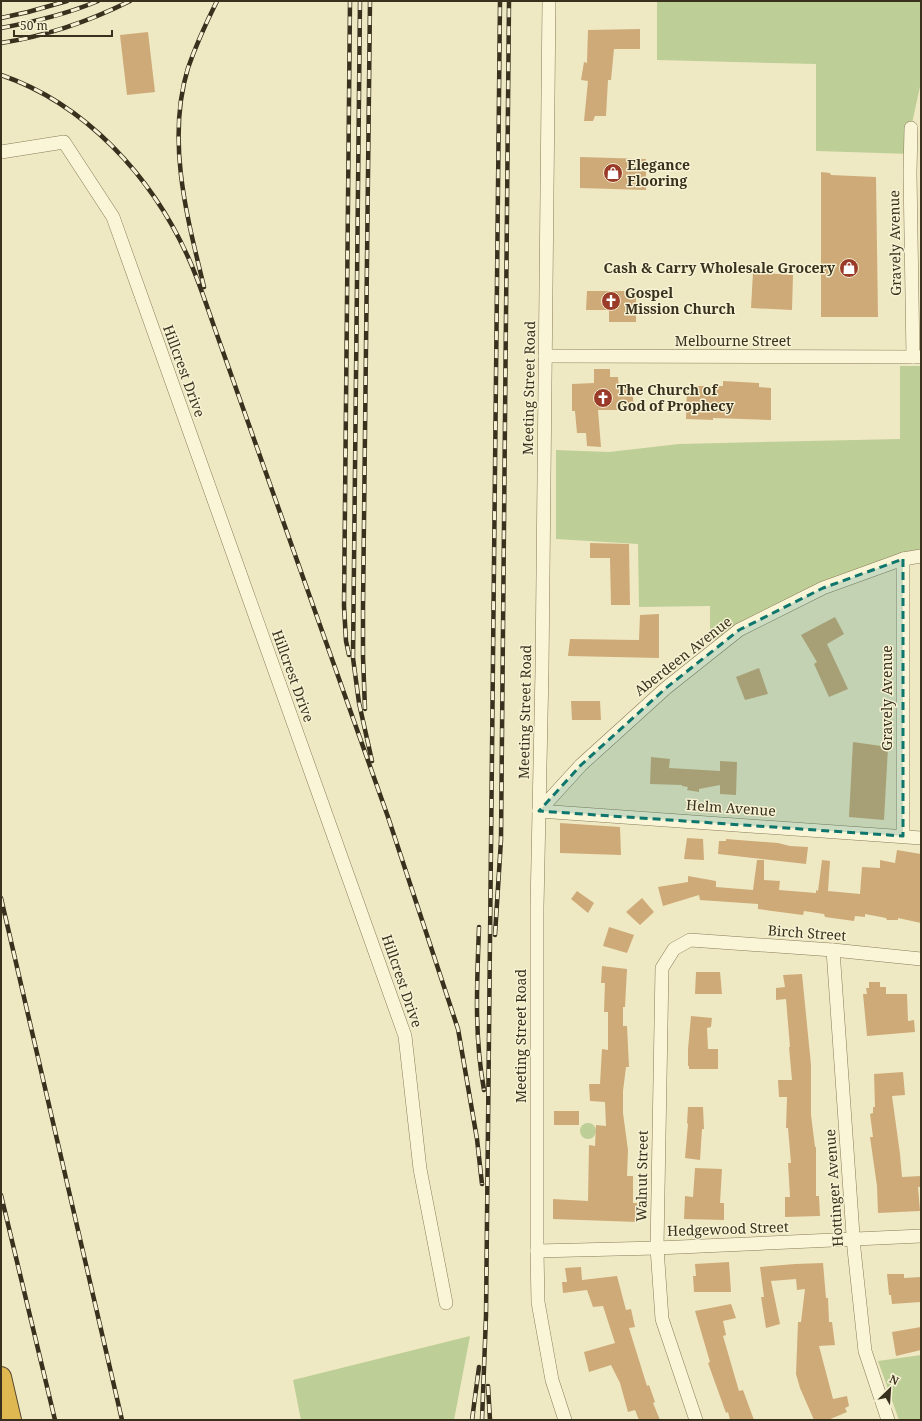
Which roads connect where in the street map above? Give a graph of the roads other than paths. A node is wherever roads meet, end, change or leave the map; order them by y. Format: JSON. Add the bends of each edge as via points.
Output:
{"nodes":[{"id":1,"x":549,"y":1,"type":"edge"},
{"id":2,"x":911,"y":128,"type":"dead end"},
{"id":3,"x":1,"y":152,"type":"edge"},
{"id":4,"x":545,"y":356,"type":"junction"},
{"id":5,"x":917,"y":357,"type":"edge"},
{"id":6,"x":921,"y":556,"type":"edge"},
{"id":7,"x":903,"y":559,"type":"junction"},
{"id":8,"x":539,"y":811,"type":"junction"},
{"id":9,"x":903,"y":836,"type":"junction"},
{"id":10,"x":921,"y":838,"type":"edge"},
{"id":11,"x":690,"y":940,"type":"joint"},
{"id":12,"x":833,"y":950,"type":"junction"},
{"id":13,"x":921,"y":959,"type":"edge"},
{"id":14,"x":921,"y":1236,"type":"edge"},
{"id":15,"x":854,"y":1240,"type":"junction"},
{"id":16,"x":657,"y":1248,"type":"junction"},
{"id":17,"x":537,"y":1251,"type":"junction"},
{"id":18,"x":446,"y":1302,"type":"dead end"},
{"id":19,"x":1,"y":1376,"type":"edge"},
{"id":20,"x":11,"y":1420,"type":"edge"},
{"id":21,"x":565,"y":1420,"type":"edge"},
{"id":22,"x":696,"y":1420,"type":"edge"},
{"id":23,"x":888,"y":1420,"type":"edge"}],
"edges":[{"from":1,"to":4,"type":"street","name":"Meeting Street Road"},
{"from":2,"to":5,"type":"street","name":"Gravely Avenue","via":[[910,174]]},
{"from":3,"to":18,"type":"street","name":"Hillcrest Drive","via":[[64,142],[113,217],[405,1036],[420,1169]]},
{"from":4,"to":5,"type":"street","name":"Melbourne Street"},
{"from":4,"to":8,"type":"street","name":"Meeting Street Road"},
{"from":6,"to":7,"type":"street","name":"Aberdeen Avenue"},
{"from":7,"to":8,"type":"street","name":"Aberdeen Avenue","via":[[824,588],[739,630],[666,688],[581,765]]},
{"from":7,"to":9,"type":"street","name":"Gravely Avenue"},
{"from":8,"to":9,"type":"street","name":"Helm Avenue"},
{"from":8,"to":17,"type":"street","name":"Meeting Street Road"},
{"from":9,"to":10,"type":"street","name":"Helm Avenue"},
{"from":11,"to":12,"type":"street","name":"Birch Street"},
{"from":11,"to":16,"type":"street","name":"Walnut Street","via":[[674,949],[662,968]]},
{"from":12,"to":13,"type":"street","name":"Birch Street"},
{"from":12,"to":15,"type":"street","name":"Hottinger Avenue"},
{"from":14,"to":15,"type":"street","name":"Hedgewood Street"},
{"from":15,"to":16,"type":"street","name":"Hedgewood Street"},
{"from":15,"to":23,"type":"street","name":"Hottinger Avenue","via":[[865,1351]]},
{"from":16,"to":17,"type":"street","name":"Hedgewood Street"},
{"from":16,"to":22,"type":"street","name":"Walnut Street","via":[[662,1319]]},
{"from":17,"to":21,"type":"street","name":"Meeting Street Road","via":[[538,1302],[552,1380]]},
{"from":19,"to":20,"type":"highway"}]}
